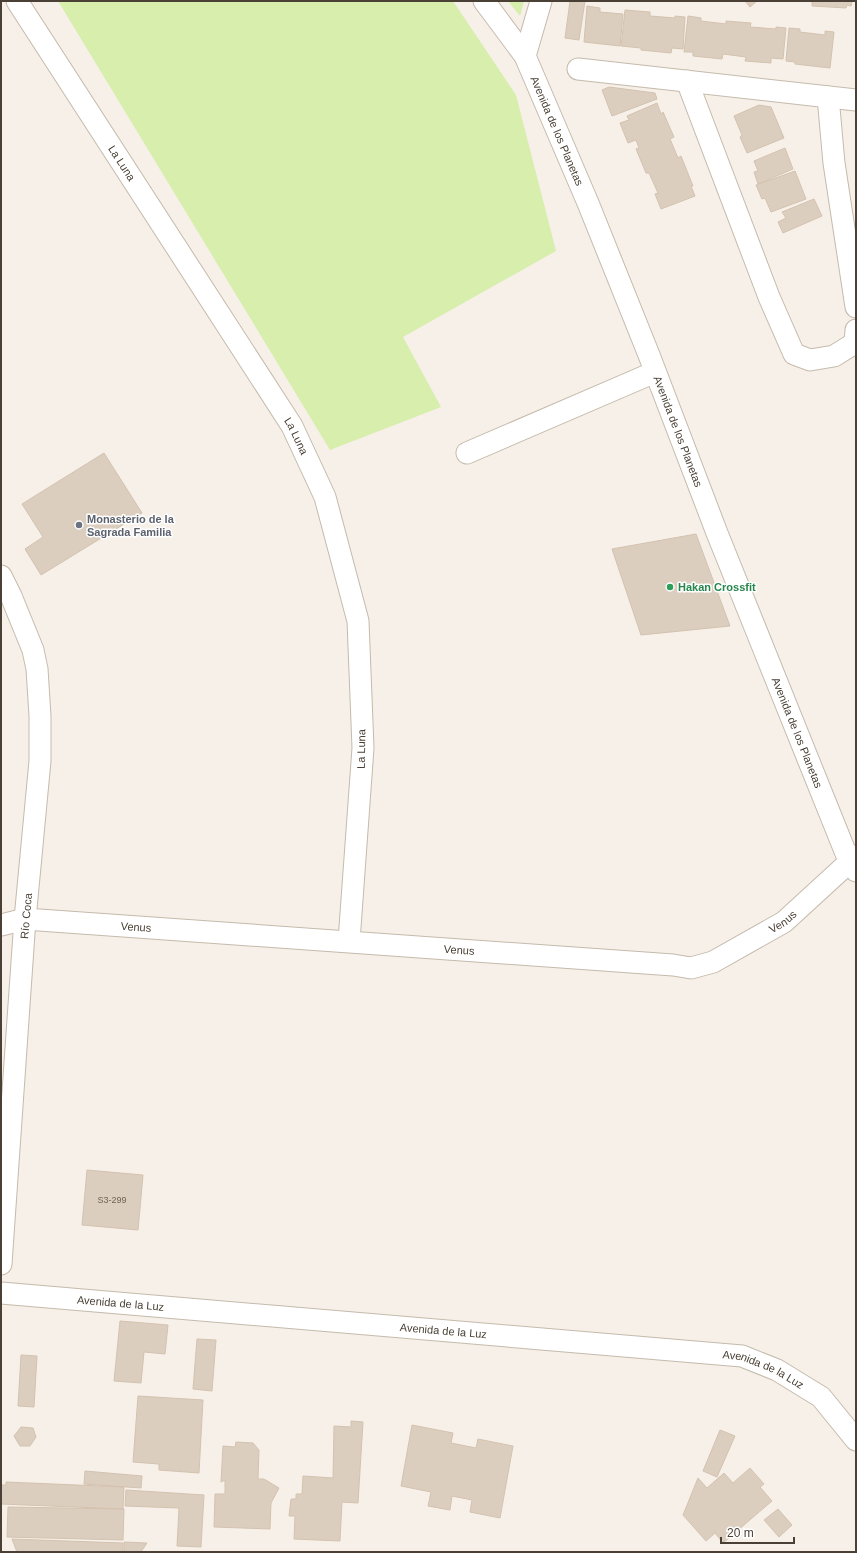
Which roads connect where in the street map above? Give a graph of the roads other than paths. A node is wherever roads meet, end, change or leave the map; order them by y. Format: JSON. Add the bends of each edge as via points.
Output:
{"nodes":[{"id":1,"x":17,"y":1,"type":"edge"},
{"id":2,"x":484,"y":1,"type":"edge"},
{"id":3,"x":541,"y":1,"type":"edge"},
{"id":4,"x":525,"y":56,"type":"junction"},
{"id":5,"x":578,"y":69,"type":"dead end"},
{"id":6,"x":687,"y":81,"type":"junction"},
{"id":7,"x":828,"y":97,"type":"junction"},
{"id":8,"x":856,"y":100,"type":"edge"},
{"id":9,"x":856,"y":307,"type":"edge"},
{"id":10,"x":856,"y":330,"type":"edge"},
{"id":11,"x":655,"y":372,"type":"junction"},
{"id":12,"x":467,"y":453,"type":"dead end"},
{"id":13,"x":1,"y":576,"type":"edge"},
{"id":14,"x":854,"y":863,"type":"edge"},
{"id":15,"x":25,"y":919,"type":"junction"},
{"id":16,"x":1,"y":925,"type":"edge"},
{"id":17,"x":349,"y":941,"type":"junction"},
{"id":18,"x":1,"y":1264,"type":"edge"},
{"id":19,"x":1,"y":1293,"type":"edge"},
{"id":20,"x":856,"y":1440,"type":"edge"}],
"edges":[{"from":1,"to":17,"type":"street","name":"La Luna","via":[[292,426],[325,497],[358,621],[363,748]]},
{"from":2,"to":4,"type":"street","name":"Avenida de los Planetas"},
{"from":3,"to":4,"type":"street"},
{"from":4,"to":11,"type":"street","name":"Avenida de los Planetas","via":[[588,203]]},
{"from":5,"to":6,"type":"street"},
{"from":6,"to":7,"type":"street"},
{"from":6,"to":10,"type":"street","via":[[769,297],[794,354],[810,360],[834,356],[855,343]]},
{"from":7,"to":8,"type":"street"},
{"from":7,"to":9,"type":"street","via":[[834,163]]},
{"from":11,"to":12,"type":"street"},
{"from":11,"to":14,"type":"street","name":"Avenida de los Planetas","via":[[717,533]]},
{"from":13,"to":15,"type":"street","name":"Río Coca","via":[[33,650],[37,669],[40,761]]},
{"from":14,"to":17,"type":"street","name":"Venus","via":[[784,922],[714,962],[692,968]]},
{"from":15,"to":16,"type":"street","name":"Venus"},
{"from":15,"to":17,"type":"street","name":"Venus"},
{"from":15,"to":18,"type":"street","name":"Río Coca"},
{"from":19,"to":20,"type":"street","name":"Avenida de la Luz","via":[[742,1356],[777,1370],[821,1397]]}]}
